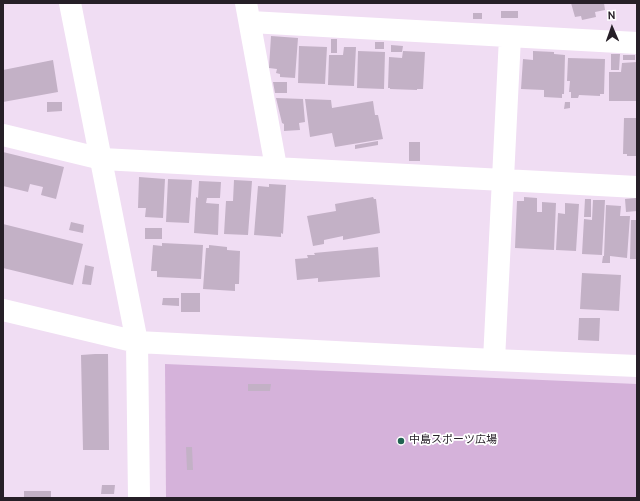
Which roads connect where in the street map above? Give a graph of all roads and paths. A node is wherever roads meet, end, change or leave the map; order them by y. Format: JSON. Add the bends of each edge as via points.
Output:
{"nodes":[{"id":1,"x":70,"y":3,"type":"edge"},
{"id":2,"x":248,"y":13,"type":"edge"},
{"id":3,"x":510,"y":37,"type":"junction"},
{"id":4,"x":637,"y":43,"type":"edge"},
{"id":5,"x":3,"y":135,"type":"edge"},
{"id":6,"x":102,"y":159,"type":"junction"},
{"id":7,"x":276,"y":168,"type":"junction"},
{"id":8,"x":502,"y":180,"type":"junction"},
{"id":9,"x":637,"y":187,"type":"edge"},
{"id":10,"x":3,"y":310,"type":"edge"},
{"id":11,"x":137,"y":342,"type":"junction"},
{"id":12,"x":494,"y":360,"type":"junction"},
{"id":13,"x":637,"y":366,"type":"edge"},
{"id":14,"x":139,"y":498,"type":"edge"}],
"edges":[{"from":1,"to":6,"type":"street"},
{"from":2,"to":3,"type":"street"},
{"from":2,"to":7,"type":"street"},
{"from":3,"to":4,"type":"street"},
{"from":3,"to":8,"type":"street"},
{"from":5,"to":6,"type":"street"},
{"from":6,"to":7,"type":"street"},
{"from":6,"to":11,"type":"street"},
{"from":7,"to":8,"type":"street"},
{"from":8,"to":9,"type":"street"},
{"from":8,"to":12,"type":"street"},
{"from":10,"to":11,"type":"street"},
{"from":11,"to":12,"type":"street"},
{"from":11,"to":14,"type":"street"},
{"from":12,"to":13,"type":"street"}]}
